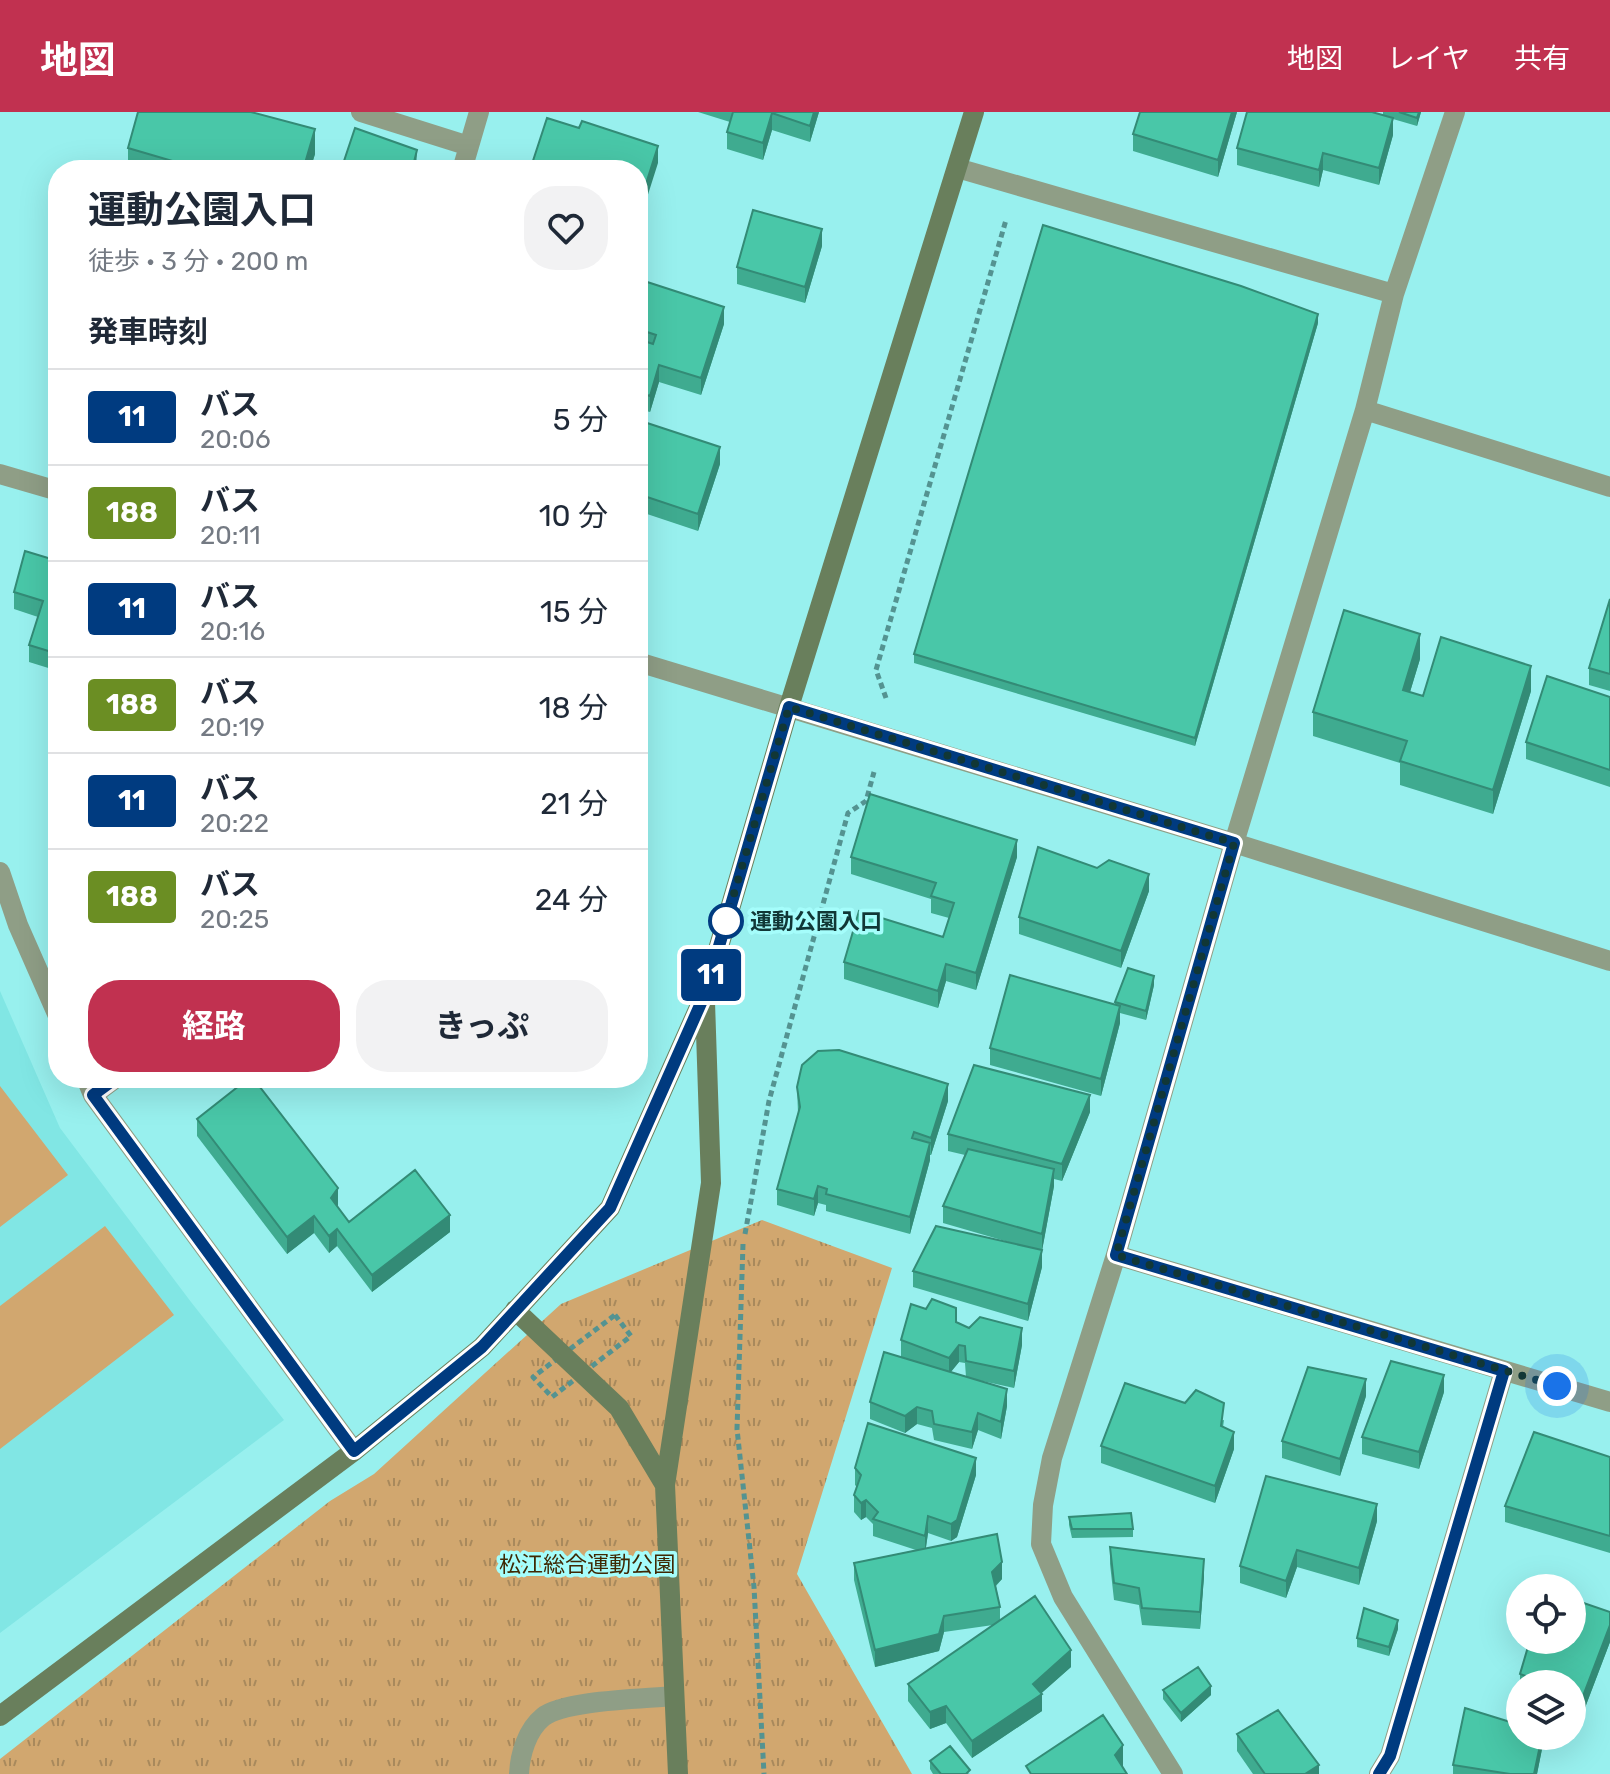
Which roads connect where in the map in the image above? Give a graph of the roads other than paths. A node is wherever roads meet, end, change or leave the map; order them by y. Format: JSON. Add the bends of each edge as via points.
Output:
{"nodes":[{"id":1,"x":361,"y":112,"type":"edge"},
{"id":2,"x":479,"y":112,"type":"edge"},
{"id":3,"x":974,"y":112,"type":"edge"},
{"id":4,"x":1455,"y":112,"type":"edge"},
{"id":5,"x":469,"y":146,"type":"junction"},
{"id":6,"x":465,"y":160,"type":"edge"},
{"id":7,"x":957,"y":168,"type":"junction"},
{"id":8,"x":1394,"y":294,"type":"junction"},
{"id":9,"x":1365,"y":410,"type":"junction"},
{"id":10,"x":0,"y":474,"type":"edge"},
{"id":11,"x":1610,"y":487,"type":"edge"},
{"id":12,"x":48,"y":488,"type":"edge"},
{"id":13,"x":648,"y":665,"type":"edge"},
{"id":14,"x":789,"y":707,"type":"junction"},
{"id":15,"x":1234,"y":843,"type":"junction"},
{"id":16,"x":0,"y":872,"type":"edge"},
{"id":17,"x":1610,"y":961,"type":"edge"},
{"id":18,"x":48,"y":993,"type":"edge"},
{"id":19,"x":705,"y":994,"type":"junction"},
{"id":20,"x":90,"y":1088,"type":"edge"},
{"id":21,"x":1116,"y":1255,"type":"junction"},
{"id":22,"x":515,"y":1310,"type":"junction"},
{"id":23,"x":1504,"y":1371,"type":"junction"},
{"id":24,"x":1610,"y":1402,"type":"edge"},
{"id":25,"x":354,"y":1451,"type":"junction"},
{"id":26,"x":665,"y":1485,"type":"junction"},
{"id":27,"x":674,"y":1696,"type":"junction"},
{"id":28,"x":0,"y":1716,"type":"edge"},
{"id":29,"x":519,"y":1774,"type":"edge"},
{"id":30,"x":678,"y":1774,"type":"edge"},
{"id":31,"x":1173,"y":1774,"type":"edge"},
{"id":32,"x":1379,"y":1774,"type":"edge"}],
"edges":[{"from":1,"to":5,"type":"street"},
{"from":2,"to":5,"type":"street"},
{"from":3,"to":7,"type":"street"},
{"from":4,"to":8,"type":"street"},
{"from":5,"to":6,"type":"street"},
{"from":7,"to":8,"type":"street"},
{"from":7,"to":14,"type":"street"},
{"from":8,"to":9,"type":"street"},
{"from":9,"to":11,"type":"street"},
{"from":9,"to":15,"type":"street"},
{"from":10,"to":12,"type":"street"},
{"from":13,"to":14,"type":"street"},
{"from":14,"to":15,"type":"street"},
{"from":14,"to":19,"type":"street"},
{"from":15,"to":17,"type":"street"},
{"from":15,"to":21,"type":"street"},
{"from":16,"to":18,"type":"street"},
{"from":19,"to":22,"type":"street","via":[[610,1208]]},
{"from":19,"to":26,"type":"street","via":[[711,1183]]},
{"from":20,"to":25,"type":"street"},
{"from":21,"to":23,"type":"street"},
{"from":21,"to":31,"type":"street","via":[[1052,1458],[1041,1544],[1063,1597]]},
{"from":22,"to":25,"type":"street","via":[[482,1347]]},
{"from":22,"to":26,"type":"street","via":[[619,1408]]},
{"from":23,"to":24,"type":"street"},
{"from":23,"to":32,"type":"street","via":[[1390,1756]]},
{"from":25,"to":28,"type":"street"},
{"from":26,"to":27,"type":"street"},
{"from":27,"to":29,"type":"street","via":[[565,1707],[544,1716],[524,1746]]},
{"from":27,"to":30,"type":"street"}]}
